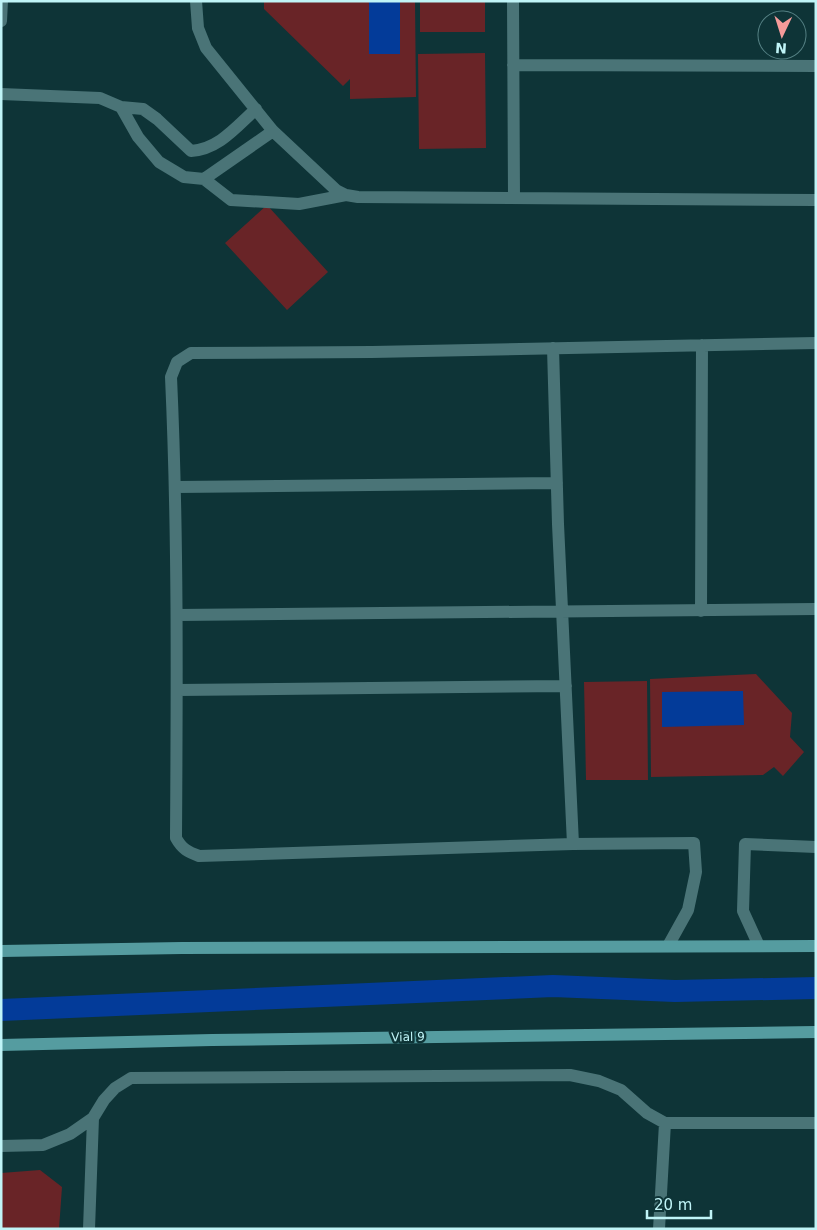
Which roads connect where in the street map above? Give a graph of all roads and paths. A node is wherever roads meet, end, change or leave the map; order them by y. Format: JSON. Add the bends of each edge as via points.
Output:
{"nodes":[{"id":1,"x":2,"y":1,"type":"edge"},
{"id":2,"x":196,"y":1,"type":"edge"},
{"id":3,"x":513,"y":1,"type":"edge"},
{"id":4,"x":1,"y":21,"type":"edge"},
{"id":5,"x":513,"y":64,"type":"junction"},
{"id":6,"x":816,"y":66,"type":"edge"},
{"id":7,"x":1,"y":94,"type":"edge"},
{"id":8,"x":121,"y":107,"type":"junction"},
{"id":9,"x":256,"y":109,"type":"junction"},
{"id":10,"x":273,"y":131,"type":"junction"},
{"id":11,"x":204,"y":178,"type":"junction"},
{"id":12,"x":346,"y":195,"type":"junction"},
{"id":13,"x":514,"y":197,"type":"junction"},
{"id":14,"x":816,"y":200,"type":"edge"},
{"id":15,"x":816,"y":343,"type":"edge"},
{"id":16,"x":702,"y":345,"type":"junction"},
{"id":17,"x":553,"y":348,"type":"junction"},
{"id":18,"x":557,"y":483,"type":"junction"},
{"id":19,"x":176,"y":488,"type":"junction"},
{"id":20,"x":816,"y":609,"type":"edge"},
{"id":21,"x":702,"y":611,"type":"junction"},
{"id":22,"x":563,"y":613,"type":"junction"},
{"id":23,"x":177,"y":615,"type":"junction"},
{"id":24,"x":566,"y":686,"type":"junction"},
{"id":25,"x":177,"y":690,"type":"junction"},
{"id":26,"x":573,"y":844,"type":"junction"},
{"id":27,"x":816,"y":847,"type":"edge"},
{"id":28,"x":668,"y":946,"type":"junction"},
{"id":29,"x":758,"y":946,"type":"junction"},
{"id":30,"x":816,"y":946,"type":"edge"},
{"id":31,"x":1,"y":951,"type":"edge"},
{"id":32,"x":816,"y":1032,"type":"edge"},
{"id":33,"x":1,"y":1046,"type":"edge"},
{"id":34,"x":93,"y":1118,"type":"junction"},
{"id":35,"x":816,"y":1122,"type":"edge"},
{"id":36,"x":664,"y":1123,"type":"junction"},
{"id":37,"x":1,"y":1146,"type":"edge"},
{"id":38,"x":89,"y":1229,"type":"edge"},
{"id":39,"x":659,"y":1229,"type":"edge"}],
"edges":[{"from":1,"to":4,"type":"street"},
{"from":2,"to":9,"type":"street","via":[[198,28],[206,48]]},
{"from":3,"to":5,"type":"street"},
{"from":5,"to":6,"type":"street"},
{"from":5,"to":13,"type":"street"},
{"from":7,"to":8,"type":"street","via":[[100,98]]},
{"from":8,"to":9,"type":"street","via":[[143,109],[191,151],[205,150]]},
{"from":8,"to":11,"type":"street","via":[[138,137],[159,162],[184,177]]},
{"from":9,"to":10,"type":"street"},
{"from":10,"to":11,"type":"street"},
{"from":10,"to":12,"type":"street","via":[[336,190]]},
{"from":11,"to":12,"type":"street","via":[[231,200],[299,204]]},
{"from":12,"to":13,"type":"street"},
{"from":13,"to":14,"type":"street"},
{"from":15,"to":16,"type":"street"},
{"from":16,"to":17,"type":"street"},
{"from":16,"to":21,"type":"street"},
{"from":17,"to":18,"type":"street"},
{"from":17,"to":19,"type":"street","via":[[191,353],[177,362],[171,377]]},
{"from":18,"to":19,"type":"street"},
{"from":18,"to":22,"type":"street"},
{"from":19,"to":23,"type":"street"},
{"from":20,"to":21,"type":"street"},
{"from":21,"to":22,"type":"street"},
{"from":22,"to":23,"type":"street"},
{"from":22,"to":24,"type":"street"},
{"from":23,"to":25,"type":"street"},
{"from":24,"to":25,"type":"street"},
{"from":24,"to":26,"type":"street"},
{"from":25,"to":26,"type":"street","via":[[176,838],[186,851],[199,856]]},
{"from":26,"to":28,"type":"street","via":[[694,843],[696,868],[688,910]]},
{"from":27,"to":29,"type":"street","via":[[745,844],[743,911]]},
{"from":28,"to":29,"type":"street"},
{"from":28,"to":31,"type":"street"},
{"from":29,"to":30,"type":"street"},
{"from":32,"to":33,"type":"street","name":"Vial 9"},
{"from":34,"to":36,"type":"street","via":[[115,1088],[131,1078],[570,1074],[620,1090]]},
{"from":34,"to":37,"type":"street","via":[[70,1134],[43,1145]]},
{"from":34,"to":38,"type":"street"},
{"from":35,"to":36,"type":"street"},
{"from":36,"to":39,"type":"street"}]}
